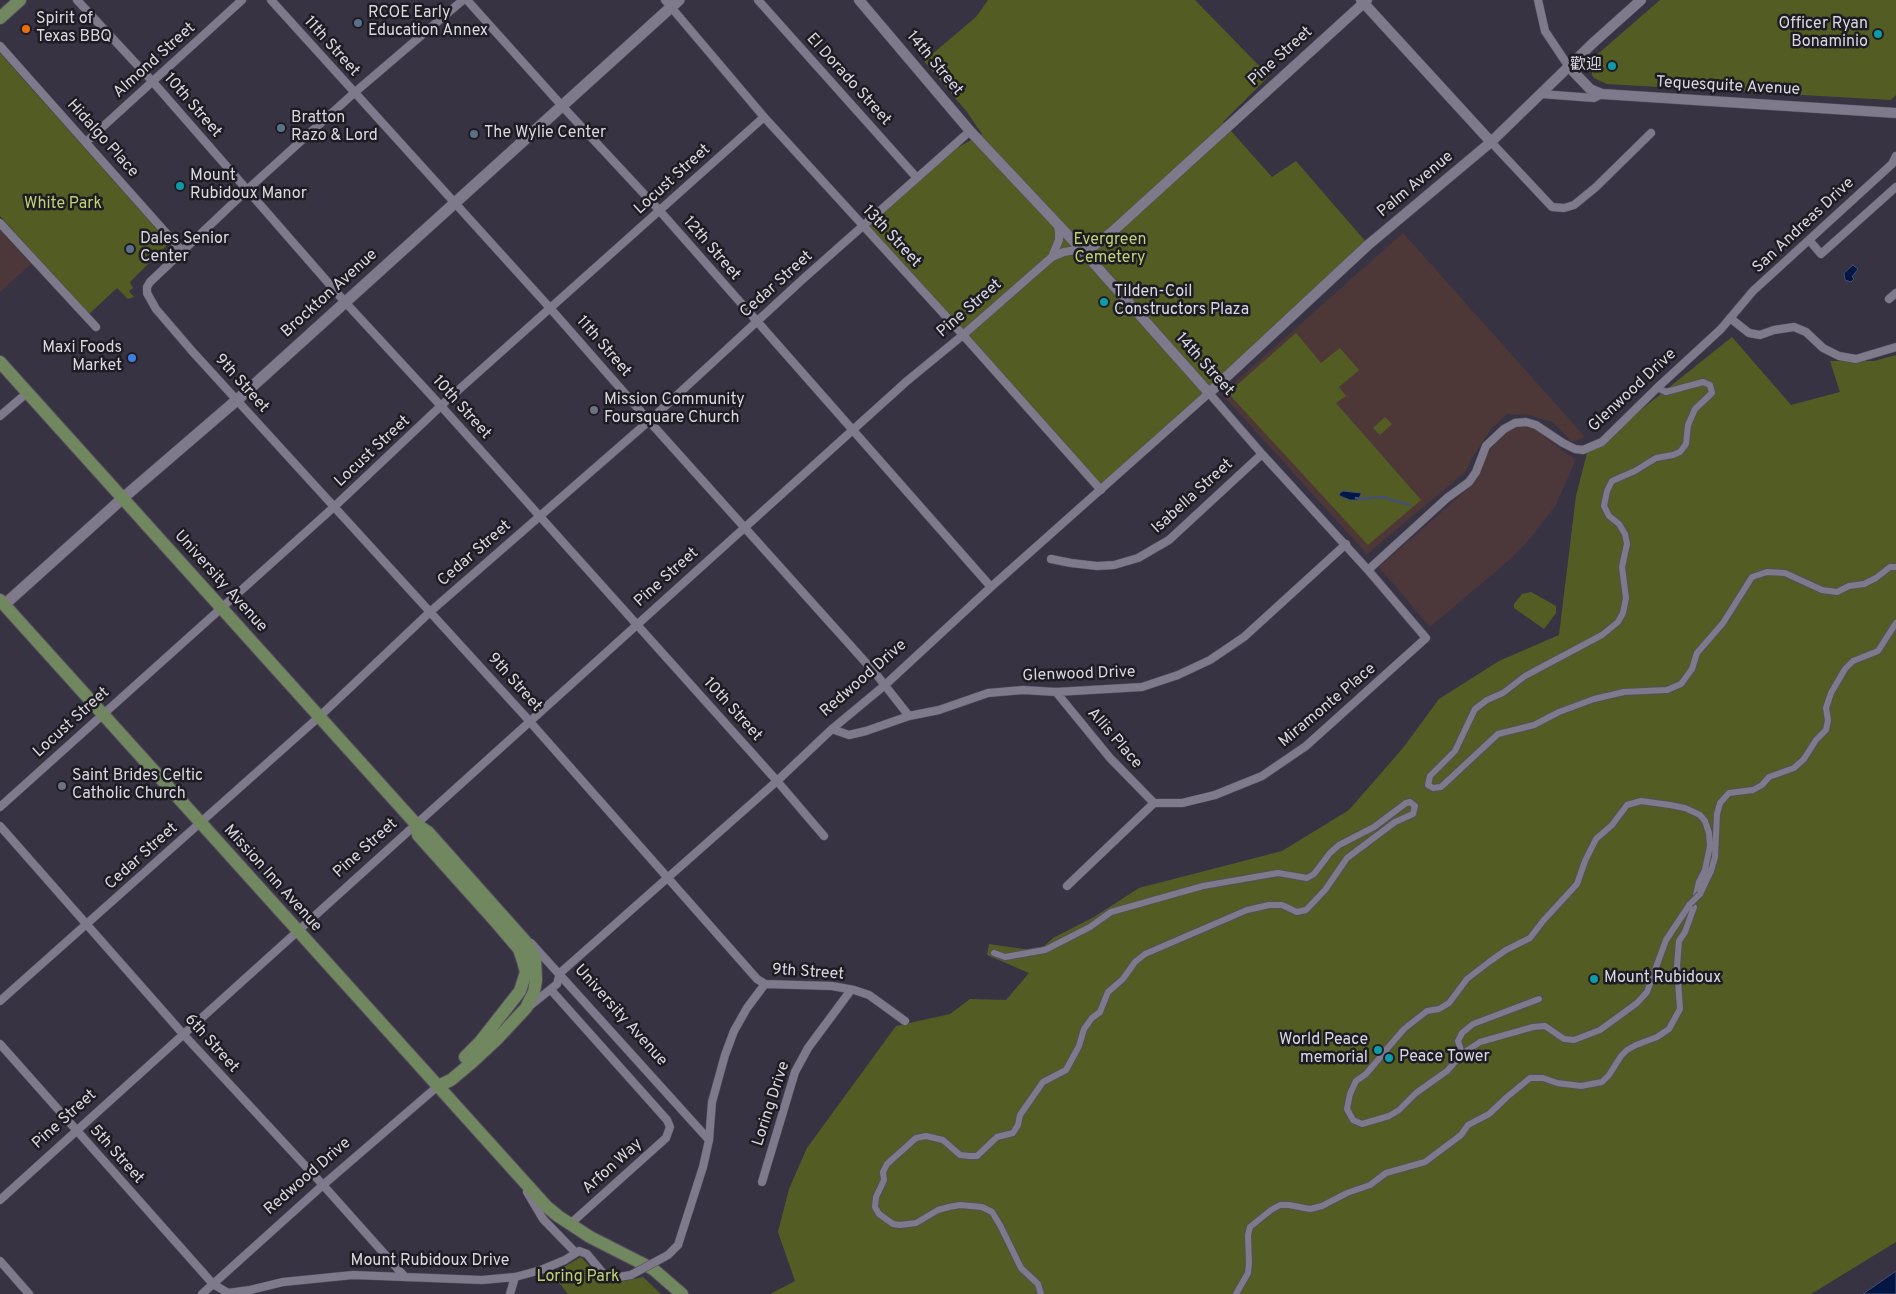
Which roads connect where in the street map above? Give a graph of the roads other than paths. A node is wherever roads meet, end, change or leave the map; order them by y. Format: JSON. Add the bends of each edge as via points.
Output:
{"nodes":[{"id":1,"x":20,"y":0,"type":"edge"},
{"id":2,"x":77,"y":0,"type":"edge"},
{"id":3,"x":242,"y":0,"type":"edge"},
{"id":4,"x":271,"y":0,"type":"edge"},
{"id":5,"x":463,"y":0,"type":"edge"},
{"id":6,"x":467,"y":0,"type":"edge"},
{"id":7,"x":758,"y":0,"type":"edge"},
{"id":8,"x":859,"y":0,"type":"edge"},
{"id":9,"x":1538,"y":0,"type":"edge"},
{"id":10,"x":1641,"y":0,"type":"edge"},
{"id":11,"x":1364,"y":1,"type":"edge"},
{"id":12,"x":671,"y":2,"type":"edge"},
{"id":13,"x":0,"y":18,"type":"edge"},
{"id":14,"x":0,"y":46,"type":"edge"},
{"id":15,"x":1569,"y":67,"type":"junction"},
{"id":16,"x":153,"y":82,"type":"junction"},
{"id":17,"x":354,"y":93,"type":"junction"},
{"id":18,"x":1540,"y":94,"type":"junction"},
{"id":19,"x":1602,"y":94,"type":"junction"},
{"id":20,"x":562,"y":107,"type":"junction"},
{"id":21,"x":1896,"y":113,"type":"edge"},
{"id":22,"x":764,"y":117,"type":"junction"},
{"id":23,"x":970,"y":131,"type":"junction"},
{"id":24,"x":1651,"y":132,"type":"dead end"},
{"id":25,"x":86,"y":142,"type":"junction"},
{"id":26,"x":1491,"y":142,"type":"junction"},
{"id":27,"x":1896,"y":156,"type":"edge"},
{"id":28,"x":917,"y":178,"type":"junction"},
{"id":29,"x":1896,"y":187,"type":"edge"},
{"id":30,"x":248,"y":190,"type":"junction"},
{"id":31,"x":454,"y":203,"type":"junction"},
{"id":32,"x":659,"y":210,"type":"junction"},
{"id":33,"x":0,"y":223,"type":"edge"},
{"id":34,"x":1057,"y":223,"type":"junction"},
{"id":35,"x":862,"y":226,"type":"junction"},
{"id":36,"x":1809,"y":240,"type":"junction"},
{"id":37,"x":1081,"y":248,"type":"junction"},
{"id":38,"x":182,"y":251,"type":"junction"},
{"id":39,"x":1052,"y":257,"type":"junction"},
{"id":40,"x":1896,"y":293,"type":"edge"},
{"id":41,"x":1889,"y":300,"type":"dead end"},
{"id":42,"x":345,"y":302,"type":"junction"},
{"id":43,"x":550,"y":308,"type":"junction"},
{"id":44,"x":1730,"y":318,"type":"junction"},
{"id":45,"x":756,"y":322,"type":"junction"},
{"id":46,"x":96,"y":327,"type":"dead end"},
{"id":47,"x":963,"y":336,"type":"junction"},
{"id":48,"x":1896,"y":347,"type":"edge"},
{"id":49,"x":0,"y":362,"type":"edge"},
{"id":50,"x":1656,"y":388,"type":"junction"},
{"id":51,"x":28,"y":392,"type":"junction"},
{"id":52,"x":1209,"y":393,"type":"junction"},
{"id":53,"x":237,"y":400,"type":"junction"},
{"id":54,"x":442,"y":406,"type":"junction"},
{"id":55,"x":0,"y":416,"type":"edge"},
{"id":56,"x":649,"y":421,"type":"junction"},
{"id":57,"x":852,"y":429,"type":"junction"},
{"id":58,"x":1262,"y":454,"type":"junction"},
{"id":59,"x":1101,"y":490,"type":"junction"},
{"id":60,"x":124,"y":498,"type":"junction"},
{"id":61,"x":336,"y":506,"type":"junction"},
{"id":62,"x":539,"y":516,"type":"junction"},
{"id":63,"x":744,"y":526,"type":"junction"},
{"id":64,"x":1346,"y":544,"type":"junction"},
{"id":65,"x":1051,"y":558,"type":"dead end"},
{"id":66,"x":1896,"y":567,"type":"edge"},
{"id":67,"x":1368,"y":570,"type":"junction"},
{"id":68,"x":991,"y":587,"type":"junction"},
{"id":69,"x":1,"y":604,"type":"edge"},
{"id":70,"x":222,"y":608,"type":"junction"},
{"id":71,"x":431,"y":611,"type":"junction"},
{"id":72,"x":1896,"y":623,"type":"edge"},
{"id":73,"x":638,"y":625,"type":"junction"},
{"id":74,"x":1426,"y":638,"type":"joint"},
{"id":75,"x":885,"y":685,"type":"junction"},
{"id":76,"x":1056,"y":692,"type":"junction"},
{"id":77,"x":103,"y":714,"type":"junction"},
{"id":78,"x":320,"y":716,"type":"junction"},
{"id":79,"x":910,"y":716,"type":"junction"},
{"id":80,"x":530,"y":722,"type":"junction"},
{"id":81,"x":832,"y":729,"type":"junction"},
{"id":82,"x":777,"y":781,"type":"junction"},
{"id":83,"x":1154,"y":803,"type":"junction"},
{"id":84,"x":0,"y":807,"type":"edge"},
{"id":85,"x":200,"y":823,"type":"junction"},
{"id":86,"x":416,"y":824,"type":"junction"},
{"id":87,"x":0,"y":826,"type":"edge"},
{"id":88,"x":824,"y":836,"type":"dead end"},
{"id":89,"x":1708,"y":870,"type":"junction"},
{"id":90,"x":667,"y":878,"type":"junction"},
{"id":91,"x":1067,"y":886,"type":"dead end"},
{"id":92,"x":1692,"y":906,"type":"junction"},
{"id":93,"x":503,"y":917,"type":"junction"},
{"id":94,"x":87,"y":923,"type":"junction"},
{"id":95,"x":298,"y":931,"type":"junction"},
{"id":96,"x":994,"y":953,"type":"dead end"},
{"id":97,"x":560,"y":973,"type":"junction"},
{"id":98,"x":525,"y":978,"type":"junction"},
{"id":99,"x":765,"y":984,"type":"junction"},
{"id":100,"x":851,"y":990,"type":"junction"},
{"id":101,"x":543,"y":991,"type":"junction"},
{"id":102,"x":1539,"y":999,"type":"dead end"},
{"id":103,"x":0,"y":1001,"type":"edge"},
{"id":104,"x":905,"y":1020,"type":"dead end"},
{"id":105,"x":184,"y":1035,"type":"junction"},
{"id":106,"x":0,"y":1044,"type":"edge"},
{"id":107,"x":1462,"y":1054,"type":"junction"},
{"id":108,"x":438,"y":1086,"type":"junction"},
{"id":109,"x":670,"y":1126,"type":"joint"},
{"id":110,"x":76,"y":1130,"type":"junction"},
{"id":111,"x":708,"y":1140,"type":"junction"},
{"id":112,"x":520,"y":1179,"type":"junction"},
{"id":113,"x":762,"y":1182,"type":"dead end"},
{"id":114,"x":323,"y":1185,"type":"junction"},
{"id":115,"x":0,"y":1200,"type":"edge"},
{"id":116,"x":570,"y":1225,"type":"junction"},
{"id":117,"x":575,"y":1252,"type":"junction"},
{"id":118,"x":0,"y":1261,"type":"edge"},
{"id":119,"x":405,"y":1277,"type":"junction"},
{"id":120,"x":515,"y":1277,"type":"junction"},
{"id":121,"x":212,"y":1284,"type":"junction"},
{"id":122,"x":29,"y":1294,"type":"edge"},
{"id":123,"x":202,"y":1294,"type":"edge"},
{"id":124,"x":510,"y":1294,"type":"edge"},
{"id":125,"x":682,"y":1294,"type":"edge"},
{"id":126,"x":1041,"y":1294,"type":"edge"},
{"id":127,"x":1236,"y":1294,"type":"edge"}],
"edges":[{"from":1,"to":13,"type":"main road"},
{"from":2,"to":16,"type":"street","name":"10th Street"},
{"from":3,"to":16,"type":"street","name":"Almond Street"},
{"from":4,"to":17,"type":"street","name":"11th Street"},
{"from":5,"to":17,"type":"street"},
{"from":6,"to":20,"type":"street","name":"12th Street"},
{"from":7,"to":28,"type":"street","name":"El Dorado Street"},
{"from":8,"to":23,"type":"street","name":"14th Street"},
{"from":9,"to":15,"type":"street","via":[[1545,31]]},
{"from":10,"to":15,"type":"street","name":"Palm Avenue"},
{"from":11,"to":26,"type":"street"},
{"from":11,"to":37,"type":"street","name":"Pine Street","via":[[1112,232],[1095,245]]},
{"from":12,"to":20,"type":"main road","name":"Brockton Avenue"},
{"from":12,"to":22,"type":"street","name":"13th Street"},
{"from":14,"to":25,"type":"street","name":"Hidalgo Place"},
{"from":15,"to":18,"type":"street","name":"Palm Avenue"},
{"from":15,"to":19,"type":"street","via":[[1590,89]]},
{"from":16,"to":25,"type":"street","name":"Almond Street"},
{"from":16,"to":30,"type":"street","name":"10th Street"},
{"from":17,"to":30,"type":"street"},
{"from":17,"to":31,"type":"street","name":"11th Street"},
{"from":18,"to":19,"type":"street","via":[[1594,98]]},
{"from":18,"to":26,"type":"street","name":"Palm Avenue"},
{"from":19,"to":21,"type":"street","name":"Tequesquite Avenue"},
{"from":20,"to":31,"type":"main road","name":"Brockton Avenue"},
{"from":20,"to":32,"type":"street","name":"12th Street"},
{"from":22,"to":32,"type":"street","name":"Locust Street"},
{"from":22,"to":35,"type":"street","name":"13th Street"},
{"from":23,"to":28,"type":"street","name":"Cedar Street"},
{"from":23,"to":34,"type":"street","name":"14th Street"},
{"from":24,"to":26,"type":"street","via":[[1596,187],[1574,205],[1564,208],[1552,207]]},
{"from":25,"to":38,"type":"street","name":"Hidalgo Place"},
{"from":26,"to":52,"type":"street","name":"Palm Avenue","via":[[1368,245]]},
{"from":27,"to":36,"type":"street","name":"San Andreas Drive","via":[[1892,164]]},
{"from":28,"to":35,"type":"street","name":"Cedar Street"},
{"from":29,"to":36,"type":"street","via":[[1821,254]]},
{"from":30,"to":38,"type":"street"},
{"from":30,"to":42,"type":"street","name":"10th Street"},
{"from":31,"to":42,"type":"main road","name":"Brockton Avenue"},
{"from":31,"to":43,"type":"street","name":"11th Street"},
{"from":32,"to":43,"type":"street","name":"Locust Street"},
{"from":32,"to":45,"type":"street","name":"12th Street"},
{"from":33,"to":46,"type":"street"},
{"from":34,"to":37,"type":"street","name":"14th Street"},
{"from":34,"to":39,"type":"street","via":[[1059,240]]},
{"from":35,"to":45,"type":"street","name":"Cedar Street"},
{"from":35,"to":47,"type":"street","name":"13th Street"},
{"from":36,"to":44,"type":"street","name":"San Andreas Drive","via":[[1753,291]]},
{"from":37,"to":39,"type":"street","name":"Pine Street"},
{"from":37,"to":52,"type":"street","name":"14th Street"},
{"from":38,"to":53,"type":"street","name":"9th Street","via":[[150,282],[147,293],[156,309]]},
{"from":39,"to":47,"type":"street","name":"Pine Street"},
{"from":40,"to":41,"type":"street"},
{"from":42,"to":53,"type":"main road","name":"Brockton Avenue"},
{"from":42,"to":54,"type":"street","name":"10th Street"},
{"from":43,"to":54,"type":"street","name":"Locust Street"},
{"from":43,"to":56,"type":"street","name":"11th Street"},
{"from":44,"to":48,"type":"street","via":[[1749,333],[1760,335],[1794,327],[1806,332],[1823,348],[1839,356],[1856,359]]},
{"from":44,"to":50,"type":"street","name":"Glenwood Drive"},
{"from":45,"to":56,"type":"street","name":"Cedar Street"},
{"from":45,"to":57,"type":"street","name":"12th Street"},
{"from":47,"to":57,"type":"street","name":"Pine Street"},
{"from":47,"to":59,"type":"street","name":"13th Street"},
{"from":49,"to":51,"type":"main road","name":"University Avenue"},
{"from":50,"to":66,"type":"street","via":[[1666,392],[1703,382],[1710,385],[1712,393],[1695,408],[1688,425],[1686,444],[1680,452],[1656,458],[1612,481],[1607,491],[1604,506],[1619,524],[1627,544],[1622,568],[1626,598],[1618,622],[1602,635],[1525,676],[1475,709],[1455,751],[1430,776],[1428,785],[1440,787],[1498,734],[1534,725],[1594,699],[1624,692],[1667,690],[1681,684],[1692,669],[1697,652],[1723,623],[1752,578],[1767,572],[1785,573],[1822,590],[1836,592],[1864,584],[1890,567]]},
{"from":50,"to":67,"type":"street","name":"Glenwood Drive","via":[[1602,442],[1583,450],[1575,449],[1526,422],[1504,429],[1486,446],[1469,482]]},
{"from":51,"to":55,"type":"street"},
{"from":51,"to":60,"type":"main road","name":"University Avenue"},
{"from":52,"to":58,"type":"street","name":"14th Street"},
{"from":52,"to":59,"type":"street","name":"Redwood Drive"},
{"from":53,"to":60,"type":"main road","name":"Brockton Avenue"},
{"from":53,"to":61,"type":"street","name":"9th Street"},
{"from":54,"to":61,"type":"street","name":"Locust Street"},
{"from":54,"to":62,"type":"street","name":"10th Street"},
{"from":56,"to":62,"type":"street","name":"Cedar Street"},
{"from":56,"to":63,"type":"street","name":"11th Street"},
{"from":57,"to":63,"type":"street","name":"Pine Street"},
{"from":57,"to":68,"type":"street","name":"12th Street"},
{"from":58,"to":64,"type":"street","name":"14th Street"},
{"from":58,"to":65,"type":"street","name":"Isabella Street","via":[[1169,540],[1138,558],[1097,566]]},
{"from":59,"to":68,"type":"street","name":"Redwood Drive"},
{"from":60,"to":69,"type":"main road","name":"Brockton Avenue"},
{"from":60,"to":70,"type":"main road","name":"University Avenue"},
{"from":61,"to":70,"type":"street","name":"Locust Street"},
{"from":61,"to":71,"type":"street","name":"9th Street"},
{"from":62,"to":71,"type":"street","name":"Cedar Street"},
{"from":62,"to":73,"type":"street","name":"10th Street"},
{"from":63,"to":73,"type":"street","name":"Pine Street"},
{"from":63,"to":75,"type":"street","name":"11th Street"},
{"from":64,"to":67,"type":"street","name":"14th Street"},
{"from":64,"to":76,"type":"street","name":"Glenwood Drive","via":[[1244,637],[1210,660],[1142,687]]},
{"from":67,"to":74,"type":"street","name":"14th Street"},
{"from":68,"to":75,"type":"street","name":"Redwood Drive"},
{"from":69,"to":77,"type":"main road","name":"Mission Inn Avenue"},
{"from":70,"to":77,"type":"street","name":"Locust Street"},
{"from":70,"to":78,"type":"main road","name":"University Avenue"},
{"from":71,"to":78,"type":"street","name":"Cedar Street"},
{"from":71,"to":80,"type":"street","name":"9th Street"},
{"from":72,"to":89,"type":"street","via":[[1878,651],[1853,661],[1845,669],[1826,708],[1826,730],[1804,759],[1794,768],[1769,777],[1754,790],[1729,793],[1720,804],[1715,856]]},
{"from":73,"to":80,"type":"street","name":"Pine Street"},
{"from":73,"to":82,"type":"street","name":"10th Street"},
{"from":74,"to":83,"type":"street","name":"Miramonte Place","via":[[1306,746],[1262,776],[1215,795],[1182,802]]},
{"from":75,"to":79,"type":"street","name":"11th Street"},
{"from":75,"to":81,"type":"street","name":"Redwood Drive"},
{"from":76,"to":79,"type":"street","name":"Glenwood Drive","via":[[988,693]]},
{"from":76,"to":83,"type":"street","name":"Allis Place","via":[[1110,758]]},
{"from":77,"to":84,"type":"street","name":"Locust Street"},
{"from":77,"to":85,"type":"main road","name":"Mission Inn Avenue"},
{"from":78,"to":85,"type":"street","name":"Cedar Street"},
{"from":78,"to":86,"type":"main road","name":"University Avenue"},
{"from":79,"to":81,"type":"street","name":"Glenwood Drive","via":[[849,735]]},
{"from":80,"to":86,"type":"street","name":"Pine Street"},
{"from":80,"to":90,"type":"street","name":"9th Street"},
{"from":81,"to":82,"type":"street","name":"Redwood Drive"},
{"from":82,"to":88,"type":"street","name":"10th Street"},
{"from":82,"to":90,"type":"street","name":"Redwood Drive"},
{"from":83,"to":91,"type":"street"},
{"from":85,"to":94,"type":"street","name":"Cedar Street"},
{"from":85,"to":95,"type":"main road","name":"Mission Inn Avenue"},
{"from":86,"to":93,"type":"main road","name":"University Avenue","via":[[425,829]]},
{"from":86,"to":95,"type":"street","name":"Pine Street"},
{"from":86,"to":98,"type":"main road","name":"University Avenue","via":[[418,835],[518,949]]},
{"from":87,"to":94,"type":"street","name":"6th Street"},
{"from":89,"to":92,"type":"street","bridge":true},
{"from":89,"to":107,"type":"street","via":[[1709,833],[1700,815],[1660,803],[1641,801],[1628,805],[1596,839],[1576,884],[1530,938],[1489,962],[1468,979],[1449,1003],[1427,1011],[1404,1029],[1356,1082],[1347,1109],[1353,1120],[1362,1124],[1389,1116]]},
{"from":90,"to":97,"type":"street","name":"Redwood Drive"},
{"from":90,"to":99,"type":"street","name":"9th Street"},
{"from":92,"to":107,"type":"street","via":[[1666,940],[1647,992],[1600,1030],[1574,1040],[1564,1039],[1545,1026],[1533,1027],[1480,1042]]},
{"from":92,"to":127,"type":"street","via":[[1679,941],[1680,1009],[1669,1029],[1627,1050],[1602,1082],[1581,1086],[1530,1078],[1489,1114],[1468,1125],[1461,1135],[1424,1162],[1386,1173],[1370,1186],[1322,1206],[1310,1209],[1280,1205],[1270,1210],[1250,1227],[1248,1274]]},
{"from":93,"to":97,"type":"street","name":"University Avenue"},
{"from":93,"to":101,"type":"main road","name":"University Avenue","via":[[532,952]]},
{"from":94,"to":103,"type":"street","name":"Cedar Street"},
{"from":94,"to":105,"type":"street","name":"6th Street"},
{"from":95,"to":105,"type":"street","name":"Pine Street"},
{"from":95,"to":108,"type":"main road","name":"Mission Inn Avenue"},
{"from":96,"to":126,"type":"street","via":[[1005,957],[1045,950],[1111,912],[1203,886],[1272,873],[1307,878],[1340,845],[1374,827],[1406,803],[1414,806],[1413,814],[1395,822],[1347,858],[1325,890],[1306,910],[1297,912],[1282,905],[1247,910],[1144,954],[1108,992],[1100,1012],[1084,1029],[1066,1070],[1043,1082],[1020,1115],[1013,1133],[996,1137],[978,1156],[960,1155],[943,1140],[926,1136],[916,1138],[887,1164],[876,1197],[875,1207],[879,1214],[900,1225],[916,1223],[938,1210],[960,1204],[982,1207],[992,1212],[1021,1268],[1038,1284]]},
{"from":97,"to":101,"type":"street","name":"Redwood Drive","via":[[556,984]]},
{"from":97,"to":111,"type":"street","name":"University Avenue"},
{"from":98,"to":101,"type":"street"},
{"from":98,"to":108,"type":"main road","name":"Redwood Drive","via":[[520,992],[504,1012]]},
{"from":99,"to":100,"type":"street","name":"9th Street","via":[[813,984]]},
{"from":99,"to":111,"type":"street","via":[[734,1031],[725,1055],[712,1102]]},
{"from":100,"to":104,"type":"street","name":"9th Street","via":[[869,995]]},
{"from":100,"to":113,"type":"street","name":"Loring Drive","via":[[808,1048],[795,1072]]},
{"from":101,"to":108,"type":"main road","name":"Redwood Drive","via":[[452,1080]]},
{"from":101,"to":109,"type":"street","name":"University Avenue","via":[[668,1120]]},
{"from":102,"to":107,"type":"street","via":[[1473,1024],[1458,1041]]},
{"from":105,"to":110,"type":"street","name":"Pine Street"},
{"from":105,"to":114,"type":"street","name":"6th Street"},
{"from":106,"to":110,"type":"street","name":"5th Street"},
{"from":108,"to":112,"type":"main road","name":"Mission Inn Avenue"},
{"from":108,"to":114,"type":"street","name":"Redwood Drive"},
{"from":109,"to":116,"type":"street","name":"Arfon Way","via":[[666,1138]]},
{"from":110,"to":115,"type":"street","name":"Pine Street"},
{"from":110,"to":121,"type":"street","name":"5th Street"},
{"from":111,"to":117,"type":"street","bridge":true,"via":[[703,1168],[678,1245],[668,1255],[631,1275],[619,1277],[602,1272],[587,1254]]},
{"from":112,"to":116,"type":"main road","name":"Mission Inn Avenue"},
{"from":112,"to":117,"type":"street","name":"Mission Inn Avenue","via":[[543,1219]]},
{"from":114,"to":119,"type":"street","name":"6th Street"},
{"from":114,"to":121,"type":"street","name":"Redwood Drive"},
{"from":116,"to":125,"type":"main road","name":"Mission Inn Avenue","via":[[653,1269]]},
{"from":117,"to":120,"type":"street","name":"Mount Rubidoux Drive","via":[[541,1270]]},
{"from":118,"to":122,"type":"street"},
{"from":119,"to":120,"type":"street","name":"Mount Rubidoux Drive","via":[[482,1280]]},
{"from":119,"to":121,"type":"street","name":"Mount Rubidoux Drive","via":[[353,1275],[283,1282],[228,1293]]},
{"from":120,"to":124,"type":"street"},
{"from":121,"to":123,"type":"street","name":"Redwood Drive"}]}
